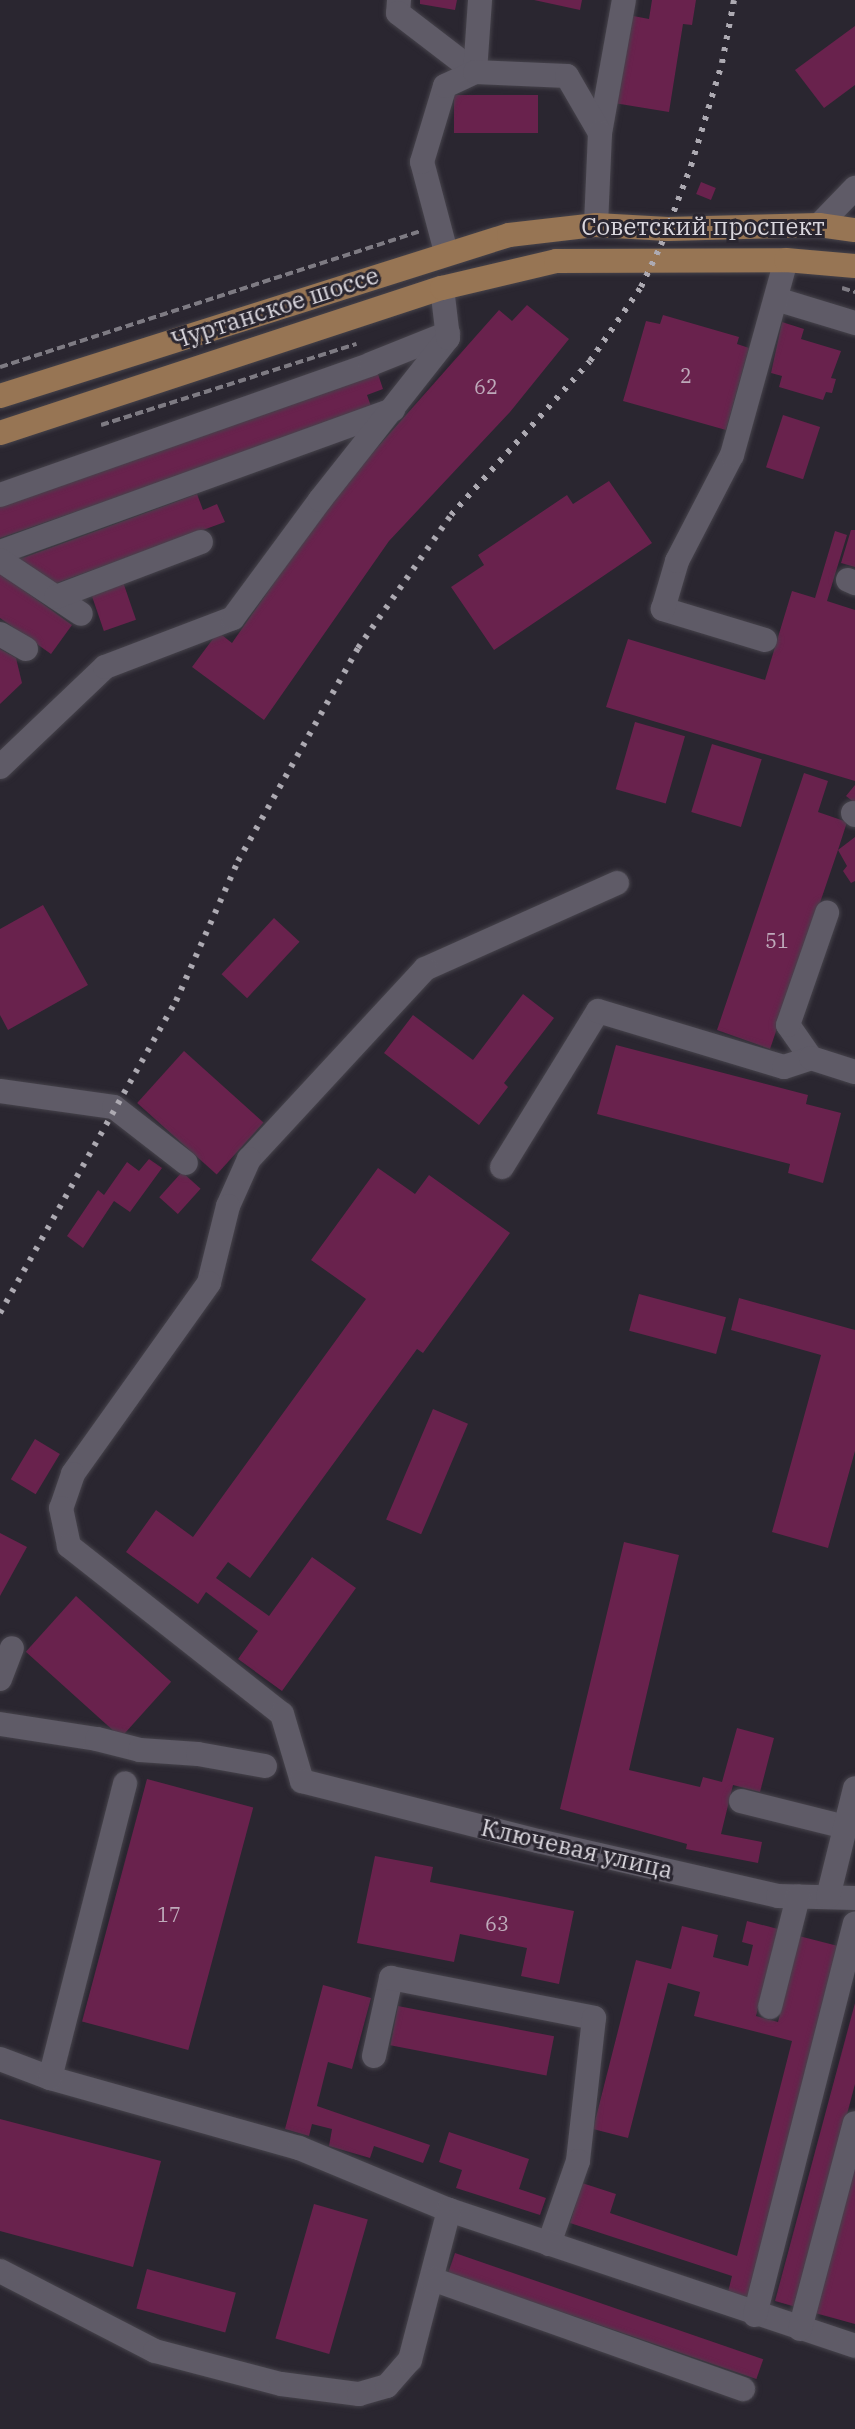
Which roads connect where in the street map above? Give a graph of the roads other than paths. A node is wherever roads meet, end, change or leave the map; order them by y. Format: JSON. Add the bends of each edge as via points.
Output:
{"nodes":[{"id":1,"x":399,"y":0,"type":"edge"},
{"id":2,"x":480,"y":0,"type":"edge"},
{"id":3,"x":624,"y":0,"type":"edge"},
{"id":4,"x":475,"y":72,"type":"junction"},
{"id":5,"x":600,"y":133,"type":"junction"},
{"id":6,"x":855,"y":188,"type":"edge"},
{"id":7,"x":596,"y":225,"type":"junction"},
{"id":8,"x":819,"y":225,"type":"junction"},
{"id":9,"x":551,"y":228,"type":"joint"},
{"id":10,"x":855,"y":230,"type":"edge"},
{"id":11,"x":446,"y":252,"type":"junction"},
{"id":12,"x":786,"y":260,"type":"junction"},
{"id":13,"x":855,"y":266,"type":"edge"},
{"id":14,"x":442,"y":288,"type":"junction"},
{"id":15,"x":776,"y":299,"type":"junction"},
{"id":16,"x":855,"y":323,"type":"edge"},
{"id":17,"x":448,"y":333,"type":"junction"},
{"id":18,"x":0,"y":396,"type":"edge"},
{"id":19,"x":395,"y":409,"type":"junction"},
{"id":20,"x":0,"y":433,"type":"edge"},
{"id":21,"x":0,"y":495,"type":"edge"},
{"id":22,"x":201,"y":542,"type":"dead end"},
{"id":23,"x":0,"y":552,"type":"edge"},
{"id":24,"x":0,"y":560,"type":"edge"},
{"id":25,"x":56,"y":597,"type":"junction"},
{"id":26,"x":81,"y":614,"type":"dead end"},
{"id":27,"x":0,"y":634,"type":"edge"},
{"id":28,"x":765,"y":640,"type":"dead end"},
{"id":29,"x":26,"y":649,"type":"dead end"},
{"id":30,"x":0,"y":767,"type":"edge"},
{"id":31,"x":617,"y":883,"type":"dead end"},
{"id":32,"x":827,"y":913,"type":"dead end"},
{"id":33,"x":811,"y":1058,"type":"junction"},
{"id":34,"x":855,"y":1072,"type":"edge"},
{"id":35,"x":0,"y":1091,"type":"edge"},
{"id":36,"x":186,"y":1163,"type":"dead end"},
{"id":37,"x":502,"y":1167,"type":"dead end"},
{"id":38,"x":12,"y":1648,"type":"dead end"},
{"id":39,"x":0,"y":1679,"type":"edge"},
{"id":40,"x":0,"y":1724,"type":"edge"},
{"id":41,"x":265,"y":1766,"type":"dead end"},
{"id":42,"x":125,"y":1783,"type":"dead end"},
{"id":43,"x":855,"y":1788,"type":"edge"},
{"id":44,"x":741,"y":1801,"type":"dead end"},
{"id":45,"x":845,"y":1827,"type":"junction"},
{"id":46,"x":798,"y":1897,"type":"junction"},
{"id":47,"x":828,"y":1897,"type":"junction"},
{"id":48,"x":855,"y":1898,"type":"edge"},
{"id":49,"x":855,"y":1924,"type":"edge"},
{"id":50,"x":770,"y":2007,"type":"dead end"},
{"id":51,"x":374,"y":2056,"type":"dead end"},
{"id":52,"x":0,"y":2059,"type":"edge"},
{"id":53,"x":50,"y":2078,"type":"junction"},
{"id":54,"x":855,"y":2123,"type":"edge"},
{"id":55,"x":449,"y":2210,"type":"junction"},
{"id":56,"x":549,"y":2244,"type":"junction"},
{"id":57,"x":0,"y":2271,"type":"edge"},
{"id":58,"x":432,"y":2279,"type":"junction"},
{"id":59,"x":755,"y":2315,"type":"junction"},
{"id":60,"x":800,"y":2329,"type":"junction"},
{"id":61,"x":855,"y":2346,"type":"edge"},
{"id":62,"x":743,"y":2389,"type":"dead end"}],
"edges":[{"from":1,"to":4,"type":"street","via":[[398,13]]},
{"from":2,"to":4,"type":"street"},
{"from":3,"to":5,"type":"street"},
{"from":4,"to":5,"type":"street","via":[[567,76]]},
{"from":4,"to":11,"type":"street","via":[[445,86],[422,162]]},
{"from":5,"to":7,"type":"street"},
{"from":6,"to":8,"type":"street"},
{"from":7,"to":8,"type":"main road","name":"Советский проспект"},
{"from":7,"to":9,"type":"main road","name":"Советский проспект"},
{"from":8,"to":10,"type":"main road","name":"Советский проспект"},
{"from":8,"to":12,"type":"main road"},
{"from":9,"to":11,"type":"main road","name":"Чуртанское шоссе"},
{"from":11,"to":18,"type":"main road","name":"Чуртанское шоссе"},
{"from":12,"to":13,"type":"main road","name":"Советский проспект"},
{"from":12,"to":14,"type":"main road","name":"Советский проспект","via":[[556,261]]},
{"from":12,"to":15,"type":"street"},
{"from":14,"to":17,"type":"street"},
{"from":14,"to":20,"type":"main road","name":"Чуртанское шоссе"},
{"from":15,"to":16,"type":"street"},
{"from":15,"to":28,"type":"street","via":[[732,455],[677,561],[663,609]]},
{"from":17,"to":19,"type":"street"},
{"from":17,"to":21,"type":"street"},
{"from":19,"to":23,"type":"street"},
{"from":19,"to":30,"type":"street","via":[[233,618],[105,667]]},
{"from":22,"to":25,"type":"street"},
{"from":24,"to":25,"type":"street"},
{"from":25,"to":26,"type":"street"},
{"from":27,"to":29,"type":"street"},
{"from":31,"to":46,"type":"street","name":"Ключевая улица","via":[[425,969],[249,1159],[228,1206],[209,1283],[73,1474],[61,1508],[69,1546],[282,1714],[302,1781],[538,1841]]},
{"from":32,"to":33,"type":"street","via":[[788,1025]]},
{"from":33,"to":34,"type":"street"},
{"from":33,"to":37,"type":"street","via":[[784,1067],[598,1011]]},
{"from":35,"to":36,"type":"street","via":[[114,1107]]},
{"from":38,"to":39,"type":"street"},
{"from":40,"to":41,"type":"street"},
{"from":42,"to":53,"type":"street"},
{"from":43,"to":45,"type":"street"},
{"from":44,"to":45,"type":"street"},
{"from":45,"to":47,"type":"street"},
{"from":46,"to":47,"type":"street","name":"Ключевая улица"},
{"from":46,"to":50,"type":"street"},
{"from":47,"to":48,"type":"street","name":"Ключевая улица"},
{"from":49,"to":59,"type":"street"},
{"from":51,"to":56,"type":"street","via":[[391,1978],[594,2018],[578,2161]]},
{"from":52,"to":53,"type":"street"},
{"from":53,"to":55,"type":"street","via":[[299,2148]]},
{"from":54,"to":60,"type":"street"},
{"from":55,"to":56,"type":"street"},
{"from":55,"to":58,"type":"street"},
{"from":56,"to":59,"type":"street"},
{"from":57,"to":58,"type":"street","via":[[155,2351],[281,2384],[359,2394],[387,2386],[410,2360]]},
{"from":58,"to":62,"type":"street"},
{"from":59,"to":60,"type":"street"},
{"from":60,"to":61,"type":"street"}]}
